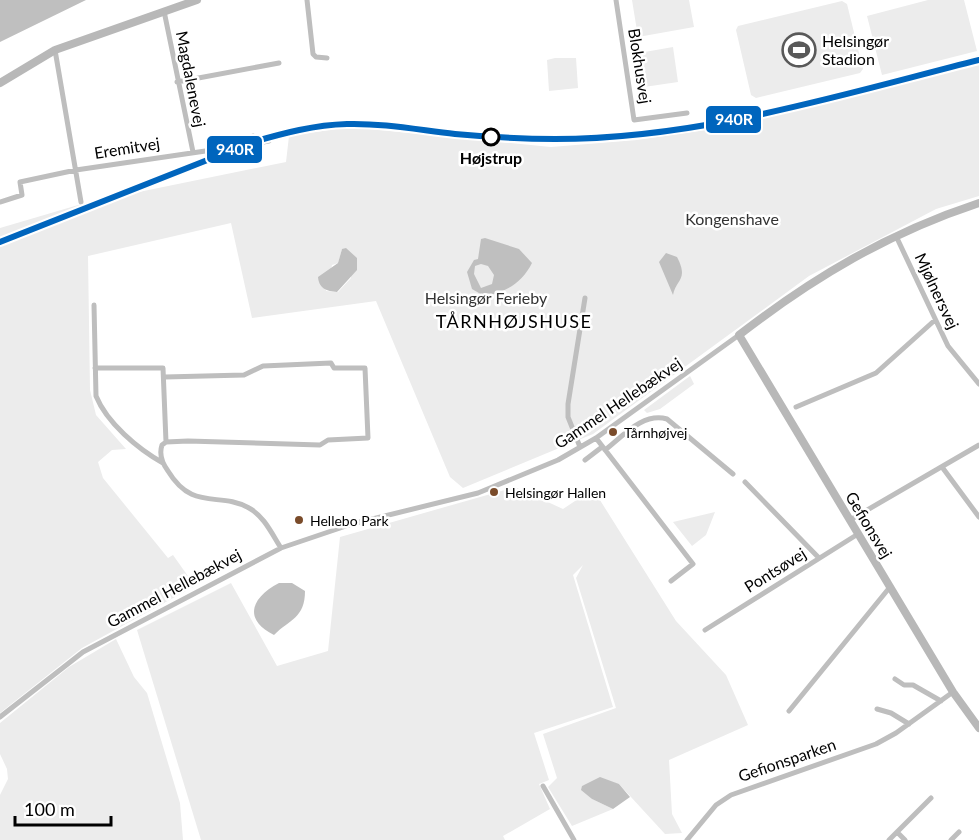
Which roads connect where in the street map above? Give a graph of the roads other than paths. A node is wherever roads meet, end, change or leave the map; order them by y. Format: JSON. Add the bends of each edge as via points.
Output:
{"nodes":[{"id":1,"x":197,"y":0,"type":"edge"},
{"id":2,"x":306,"y":0,"type":"edge"},
{"id":3,"x":616,"y":0,"type":"edge"},
{"id":4,"x":164,"y":11,"type":"junction"},
{"id":5,"x":55,"y":50,"type":"junction"},
{"id":6,"x":327,"y":58,"type":"dead end"},
{"id":7,"x":279,"y":63,"type":"dead end"},
{"id":8,"x":177,"y":82,"type":"junction"},
{"id":9,"x":0,"y":83,"type":"edge"},
{"id":10,"x":687,"y":113,"type":"dead end"},
{"id":11,"x":269,"y":141,"type":"dead end"},
{"id":12,"x":192,"y":152,"type":"junction"},
{"id":13,"x":76,"y":170,"type":"junction"},
{"id":14,"x":0,"y":202,"type":"edge"},
{"id":15,"x":81,"y":202,"type":"dead end"},
{"id":16,"x":979,"y":203,"type":"edge"},
{"id":17,"x":896,"y":236,"type":"junction"},
{"id":18,"x":585,"y":298,"type":"dead end"},
{"id":19,"x":94,"y":305,"type":"dead end"},
{"id":20,"x":935,"y":320,"type":"junction"},
{"id":21,"x":739,"y":335,"type":"junction"},
{"id":22,"x":95,"y":368,"type":"junction"},
{"id":23,"x":165,"y":377,"type":"junction"},
{"id":24,"x":979,"y":384,"type":"edge"},
{"id":25,"x":796,"y":407,"type":"dead end"},
{"id":26,"x":596,"y":438,"type":"junction"},
{"id":27,"x":166,"y":442,"type":"junction"},
{"id":28,"x":979,"y":445,"type":"edge"},
{"id":29,"x":580,"y":447,"type":"junction"},
{"id":30,"x":603,"y":448,"type":"junction"},
{"id":31,"x":585,"y":460,"type":"dead end"},
{"id":32,"x":163,"y":463,"type":"junction"},
{"id":33,"x":942,"y":467,"type":"junction"},
{"id":34,"x":733,"y":474,"type":"dead end"},
{"id":35,"x":745,"y":482,"type":"dead end"},
{"id":36,"x":979,"y":517,"type":"edge"},
{"id":37,"x":850,"y":520,"type":"junction"},
{"id":38,"x":858,"y":534,"type":"junction"},
{"id":39,"x":281,"y":548,"type":"junction"},
{"id":40,"x":819,"y":558,"type":"junction"},
{"id":41,"x":671,"y":581,"type":"dead end"},
{"id":42,"x":890,"y":587,"type":"junction"},
{"id":43,"x":705,"y":630,"type":"dead end"},
{"id":44,"x":895,"y":680,"type":"dead end"},
{"id":45,"x":953,"y":692,"type":"junction"},
{"id":46,"x":941,"y":702,"type":"junction"},
{"id":47,"x":877,"y":709,"type":"dead end"},
{"id":48,"x":789,"y":711,"type":"dead end"},
{"id":49,"x":0,"y":717,"type":"edge"},
{"id":50,"x":909,"y":724,"type":"junction"},
{"id":51,"x":979,"y":728,"type":"edge"},
{"id":52,"x":543,"y":786,"type":"dead end"},
{"id":53,"x":931,"y":798,"type":"dead end"},
{"id":54,"x":897,"y":832,"type":"junction"},
{"id":55,"x":959,"y":832,"type":"dead end"},
{"id":56,"x":574,"y":840,"type":"edge"},
{"id":57,"x":687,"y":840,"type":"edge"},
{"id":58,"x":889,"y":840,"type":"edge"},
{"id":59,"x":905,"y":840,"type":"edge"},
{"id":60,"x":951,"y":840,"type":"edge"}],
"edges":[{"from":1,"to":4,"type":"main road"},
{"from":2,"to":6,"type":"street","via":[[313,54]]},
{"from":3,"to":10,"type":"street","name":"Blokhusvej","via":[[634,120]]},
{"from":4,"to":5,"type":"main road"},
{"from":4,"to":8,"type":"street","name":"Magdalenevej"},
{"from":5,"to":9,"type":"main road"},
{"from":5,"to":13,"type":"street"},
{"from":7,"to":8,"type":"street"},
{"from":8,"to":12,"type":"street","name":"Magdalenevej"},
{"from":11,"to":12,"type":"street","name":"Eremitvej","via":[[258,143],[253,136]]},
{"from":12,"to":13,"type":"street","name":"Eremitvej"},
{"from":13,"to":14,"type":"street","name":"Eremitvej","via":[[20,182],[22,195]]},
{"from":13,"to":15,"type":"street"},
{"from":16,"to":17,"type":"main road","name":"Gammel Hellebækvej"},
{"from":17,"to":20,"type":"street","name":"Mjølnersvej"},
{"from":17,"to":21,"type":"main road","name":"Gammel Hellebækvej","via":[[816,278]]},
{"from":18,"to":29,"type":"street","via":[[568,404],[568,417]]},
{"from":19,"to":22,"type":"street"},
{"from":20,"to":24,"type":"street","name":"Mjølnersvej","via":[[958,362]]},
{"from":20,"to":25,"type":"street","via":[[876,373]]},
{"from":21,"to":26,"type":"street","name":"Gammel Hellebækvej"},
{"from":21,"to":37,"type":"main road","name":"Gefionsvej"},
{"from":22,"to":23,"type":"street","via":[[159,366]]},
{"from":22,"to":32,"type":"street","via":[[96,396],[102,410],[136,444]]},
{"from":23,"to":27,"type":"street"},
{"from":23,"to":27,"type":"street","via":[[244,375],[263,366],[331,363],[334,368],[365,368],[368,438],[328,440],[320,445]]},
{"from":26,"to":29,"type":"street","name":"Gammel Hellebækvej"},
{"from":26,"to":30,"type":"street"},
{"from":27,"to":32,"type":"street","via":[[161,448]]},
{"from":28,"to":33,"type":"street"},
{"from":29,"to":39,"type":"street","name":"Gammel Hellebækvej","via":[[478,493],[352,524]]},
{"from":30,"to":31,"type":"street"},
{"from":30,"to":34,"type":"street","via":[[647,418],[658,416],[668,419]]},
{"from":30,"to":41,"type":"street","via":[[693,564]]},
{"from":32,"to":39,"type":"street","via":[[175,483],[186,491],[255,511]]},
{"from":33,"to":36,"type":"street"},
{"from":33,"to":37,"type":"street"},
{"from":35,"to":40,"type":"street"},
{"from":37,"to":38,"type":"main road","name":"Gefionsvej"},
{"from":38,"to":40,"type":"street","name":"Pontsøvej"},
{"from":38,"to":42,"type":"main road","name":"Gefionsvej"},
{"from":39,"to":49,"type":"street","name":"Gammel Hellebækvej","via":[[83,652]]},
{"from":40,"to":43,"type":"street","name":"Pontsøvej"},
{"from":42,"to":45,"type":"main road","name":"Gefionsvej"},
{"from":42,"to":48,"type":"street"},
{"from":44,"to":46,"type":"street","via":[[913,685]]},
{"from":45,"to":46,"type":"street","name":"Gefionsparken"},
{"from":45,"to":51,"type":"main road","name":"Gefionsvej"},
{"from":46,"to":50,"type":"street","name":"Gefionsparken"},
{"from":47,"to":50,"type":"street","via":[[891,712]]},
{"from":50,"to":57,"type":"street","name":"Gefionsparken","via":[[876,744],[731,795],[716,805]]},
{"from":52,"to":56,"type":"street"},
{"from":53,"to":54,"type":"street"},
{"from":54,"to":58,"type":"street"},
{"from":54,"to":59,"type":"street"},
{"from":55,"to":60,"type":"street"}]}
